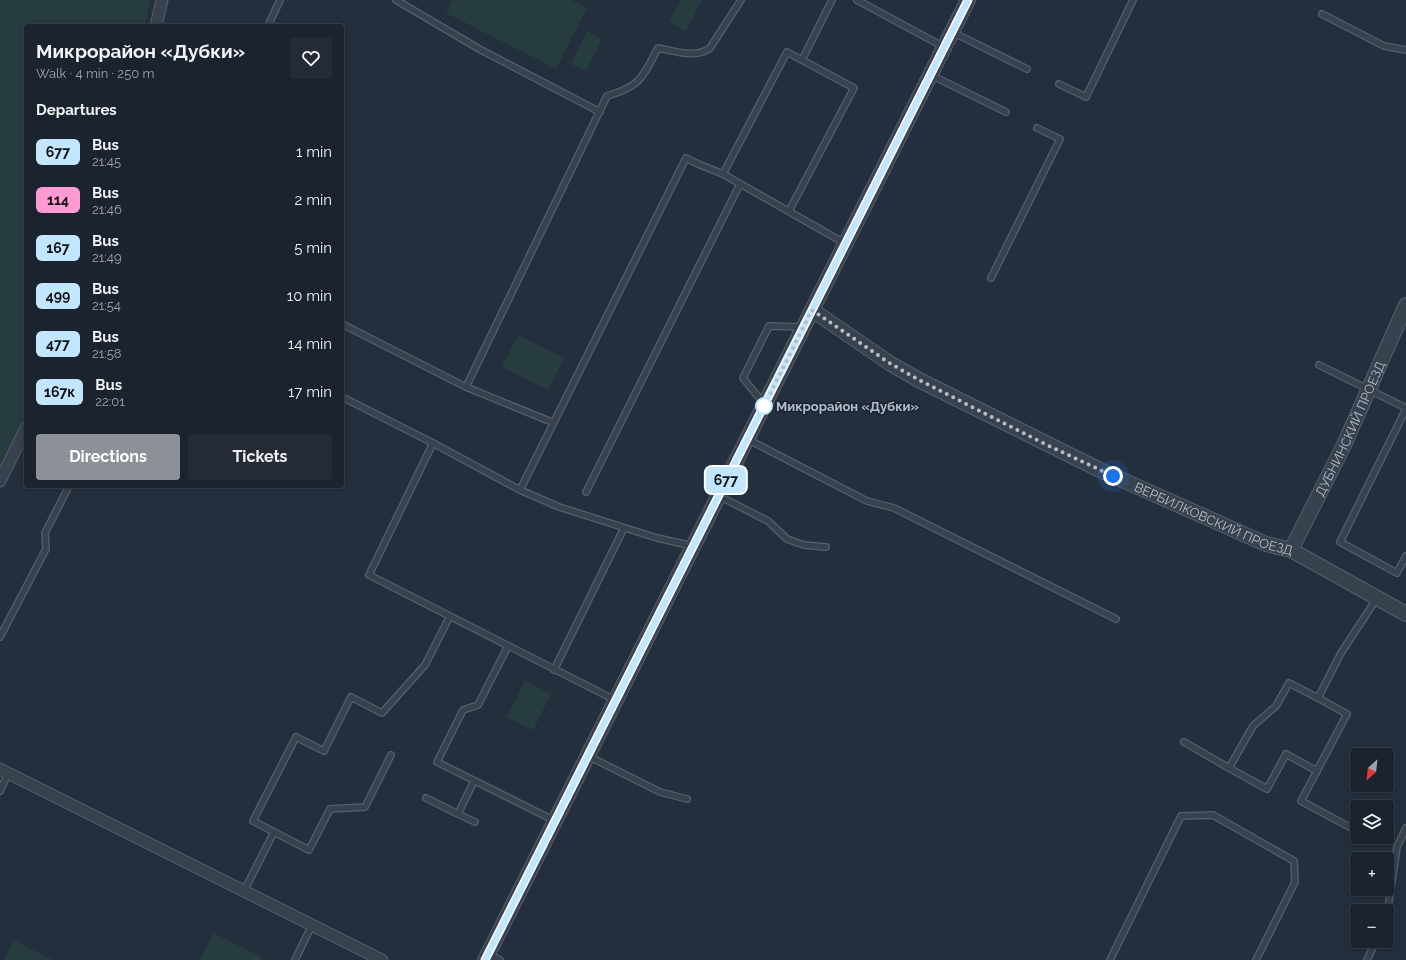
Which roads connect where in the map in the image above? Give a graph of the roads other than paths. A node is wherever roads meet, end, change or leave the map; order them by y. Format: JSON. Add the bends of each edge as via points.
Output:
{"nodes":[{"id":1,"x":162,"y":0,"type":"edge"},
{"id":2,"x":280,"y":0,"type":"edge"},
{"id":3,"x":396,"y":0,"type":"edge"},
{"id":4,"x":741,"y":0,"type":"edge"},
{"id":5,"x":832,"y":0,"type":"edge"},
{"id":6,"x":857,"y":0,"type":"edge"},
{"id":7,"x":968,"y":0,"type":"edge"},
{"id":8,"x":1133,"y":0,"type":"edge"},
{"id":9,"x":1322,"y":14,"type":"dead end"},
{"id":10,"x":156,"y":24,"type":"edge"},
{"id":11,"x":269,"y":24,"type":"edge"},
{"id":12,"x":952,"y":32,"type":"junction"},
{"id":13,"x":944,"y":48,"type":"junction"},
{"id":14,"x":1406,"y":50,"type":"edge"},
{"id":15,"x":802,"y":60,"type":"junction"},
{"id":16,"x":1027,"y":69,"type":"dead end"},
{"id":17,"x":930,"y":75,"type":"junction"},
{"id":18,"x":1059,"y":84,"type":"dead end"},
{"id":19,"x":600,"y":112,"type":"junction"},
{"id":20,"x":1006,"y":112,"type":"dead end"},
{"id":21,"x":1037,"y":128,"type":"dead end"},
{"id":22,"x":723,"y":174,"type":"junction"},
{"id":23,"x":740,"y":184,"type":"junction"},
{"id":24,"x":789,"y":211,"type":"junction"},
{"id":25,"x":846,"y":244,"type":"junction"},
{"id":26,"x":991,"y":278,"type":"dead end"},
{"id":27,"x":1406,"y":305,"type":"edge"},
{"id":28,"x":812,"y":310,"type":"junction"},
{"id":29,"x":344,"y":325,"type":"edge"},
{"id":30,"x":804,"y":327,"type":"junction"},
{"id":31,"x":1319,"y":365,"type":"dead end"},
{"id":32,"x":466,"y":387,"type":"junction"},
{"id":33,"x":1369,"y":390,"type":"junction"},
{"id":34,"x":344,"y":398,"type":"edge"},
{"id":35,"x":764,"y":405,"type":"junction"},
{"id":36,"x":1406,"y":408,"type":"edge"},
{"id":37,"x":554,"y":423,"type":"junction"},
{"id":38,"x":24,"y":432,"type":"edge"},
{"id":39,"x":747,"y":439,"type":"junction"},
{"id":40,"x":433,"y":443,"type":"junction"},
{"id":41,"x":0,"y":481,"type":"edge"},
{"id":42,"x":68,"y":488,"type":"edge"},
{"id":43,"x":520,"y":490,"type":"junction"},
{"id":44,"x":586,"y":492,"type":"dead end"},
{"id":45,"x":718,"y":496,"type":"junction"},
{"id":46,"x":624,"y":528,"type":"junction"},
{"id":47,"x":693,"y":547,"type":"junction"},
{"id":48,"x":826,"y":547,"type":"dead end"},
{"id":49,"x":1291,"y":550,"type":"junction"},
{"id":50,"x":1406,"y":556,"type":"edge"},
{"id":51,"x":1377,"y":598,"type":"junction"},
{"id":52,"x":1406,"y":614,"type":"edge"},
{"id":53,"x":450,"y":616,"type":"junction"},
{"id":54,"x":1116,"y":619,"type":"dead end"},
{"id":55,"x":0,"y":637,"type":"edge"},
{"id":56,"x":508,"y":646,"type":"junction"},
{"id":57,"x":554,"y":670,"type":"junction"},
{"id":58,"x":1318,"y":698,"type":"junction"},
{"id":59,"x":616,"y":700,"type":"junction"},
{"id":60,"x":1184,"y":742,"type":"dead end"},
{"id":61,"x":391,"y":755,"type":"dead end"},
{"id":62,"x":587,"y":756,"type":"junction"},
{"id":63,"x":1230,"y":768,"type":"junction"},
{"id":64,"x":4,"y":772,"type":"edge"},
{"id":65,"x":1317,"y":772,"type":"junction"},
{"id":66,"x":474,"y":780,"type":"junction"},
{"id":67,"x":0,"y":791,"type":"edge"},
{"id":68,"x":426,"y":798,"type":"dead end"},
{"id":69,"x":687,"y":799,"type":"dead end"},
{"id":70,"x":458,"y":814,"type":"junction"},
{"id":71,"x":555,"y":821,"type":"junction"},
{"id":72,"x":474,"y":822,"type":"dead end"},
{"id":73,"x":1350,"y":827,"type":"edge"},
{"id":74,"x":1406,"y":828,"type":"edge"},
{"id":75,"x":274,"y":832,"type":"junction"},
{"id":76,"x":244,"y":891,"type":"junction"},
{"id":77,"x":1389,"y":904,"type":"edge"},
{"id":78,"x":312,"y":925,"type":"junction"},
{"id":79,"x":1373,"y":948,"type":"edge"},
{"id":80,"x":366,"y":956,"type":"edge"},
{"id":81,"x":491,"y":958,"type":"edge"},
{"id":82,"x":295,"y":960,"type":"edge"},
{"id":83,"x":382,"y":960,"type":"edge"},
{"id":84,"x":1110,"y":960,"type":"edge"},
{"id":85,"x":1256,"y":960,"type":"edge"},
{"id":86,"x":1367,"y":960,"type":"edge"}],
"edges":[{"from":1,"to":10,"type":"street"},
{"from":2,"to":11,"type":"lane"},
{"from":3,"to":19,"type":"lane","via":[[481,50]]},
{"from":4,"to":19,"type":"lane","via":[[710,48],[686,54],[658,48],[643,76],[623,92],[607,96]]},
{"from":5,"to":15,"type":"lane"},
{"from":6,"to":13,"type":"lane"},
{"from":7,"to":12,"type":"street"},
{"from":8,"to":18,"type":"lane","via":[[1086,97]]},
{"from":9,"to":14,"type":"lane","via":[[1384,46]]},
{"from":12,"to":13,"type":"street"},
{"from":12,"to":16,"type":"lane"},
{"from":13,"to":17,"type":"street"},
{"from":15,"to":22,"type":"lane","via":[[787,52]]},
{"from":15,"to":24,"type":"lane","via":[[854,88]]},
{"from":17,"to":20,"type":"lane"},
{"from":17,"to":25,"type":"street"},
{"from":19,"to":32,"type":"lane"},
{"from":21,"to":26,"type":"lane","via":[[1060,139]]},
{"from":22,"to":23,"type":"lane"},
{"from":22,"to":37,"type":"lane","via":[[686,158]]},
{"from":23,"to":24,"type":"lane"},
{"from":23,"to":44,"type":"lane"},
{"from":24,"to":25,"type":"lane"},
{"from":25,"to":28,"type":"street"},
{"from":27,"to":33,"type":"street","name":"ДУБНИНСКИЙ ПРОЕЗД"},
{"from":28,"to":30,"type":"street"},
{"from":28,"to":49,"type":"street","name":"ВЕРБИЛКОВСКИЙ ПРОЕЗД","via":[[891,364],[1032,437],[1236,532],[1266,544]]},
{"from":29,"to":32,"type":"lane"},
{"from":30,"to":35,"type":"street"},
{"from":30,"to":35,"type":"lane","via":[[768,326],[743,378]]},
{"from":31,"to":33,"type":"lane"},
{"from":32,"to":37,"type":"lane"},
{"from":33,"to":36,"type":"lane"},
{"from":33,"to":49,"type":"street","name":"ДУБНИНСКИЙ ПРОЕЗД"},
{"from":34,"to":40,"type":"lane"},
{"from":35,"to":39,"type":"street"},
{"from":36,"to":50,"type":"lane","via":[[1340,542],[1398,573]]},
{"from":37,"to":43,"type":"lane"},
{"from":38,"to":41,"type":"street"},
{"from":39,"to":45,"type":"street"},
{"from":39,"to":54,"type":"lane","via":[[867,502],[894,508]]},
{"from":40,"to":43,"type":"lane"},
{"from":40,"to":53,"type":"lane","via":[[368,576]]},
{"from":42,"to":55,"type":"lane","via":[[45,533],[46,549]]},
{"from":43,"to":46,"type":"lane","via":[[559,507]]},
{"from":45,"to":47,"type":"street"},
{"from":45,"to":48,"type":"lane","via":[[768,521],[787,539],[804,546]]},
{"from":46,"to":47,"type":"lane"},
{"from":46,"to":57,"type":"lane"},
{"from":47,"to":59,"type":"street"},
{"from":49,"to":51,"type":"street","name":"ВЕРБИЛКОВСКИЙ ПРОЕЗД"},
{"from":51,"to":52,"type":"street","name":"ВЕРБИЛКОВСКИЙ ПРОЕЗД"},
{"from":51,"to":58,"type":"lane","via":[[1341,653]]},
{"from":53,"to":56,"type":"lane"},
{"from":53,"to":75,"type":"lane","via":[[425,665],[382,713],[351,697],[324,751],[296,737],[253,821]]},
{"from":56,"to":57,"type":"lane"},
{"from":56,"to":66,"type":"lane","via":[[478,705],[463,710],[437,762]]},
{"from":57,"to":59,"type":"lane"},
{"from":58,"to":63,"type":"lane","via":[[1289,683],[1276,706],[1253,726]]},
{"from":58,"to":65,"type":"lane","via":[[1347,714]]},
{"from":59,"to":62,"type":"street"},
{"from":60,"to":63,"type":"lane"},
{"from":61,"to":75,"type":"lane","via":[[365,807],[330,809],[309,850]]},
{"from":62,"to":69,"type":"lane","via":[[660,792]]},
{"from":62,"to":71,"type":"street"},
{"from":63,"to":65,"type":"lane","via":[[1267,789],[1286,754]]},
{"from":64,"to":67,"type":"lane"},
{"from":64,"to":76,"type":"street"},
{"from":65,"to":73,"type":"lane","via":[[1301,801]]},
{"from":66,"to":70,"type":"lane"},
{"from":66,"to":71,"type":"lane"},
{"from":68,"to":70,"type":"lane"},
{"from":70,"to":72,"type":"lane"},
{"from":71,"to":81,"type":"street"},
{"from":74,"to":77,"type":"lane","via":[[1397,847]]},
{"from":75,"to":76,"type":"lane"},
{"from":76,"to":78,"type":"street"},
{"from":78,"to":80,"type":"street"},
{"from":78,"to":82,"type":"lane"},
{"from":79,"to":86,"type":"lane"},
{"from":80,"to":83,"type":"street"},
{"from":84,"to":85,"type":"lane","via":[[1181,816],[1213,814],[1294,861],[1295,882]]}]}
